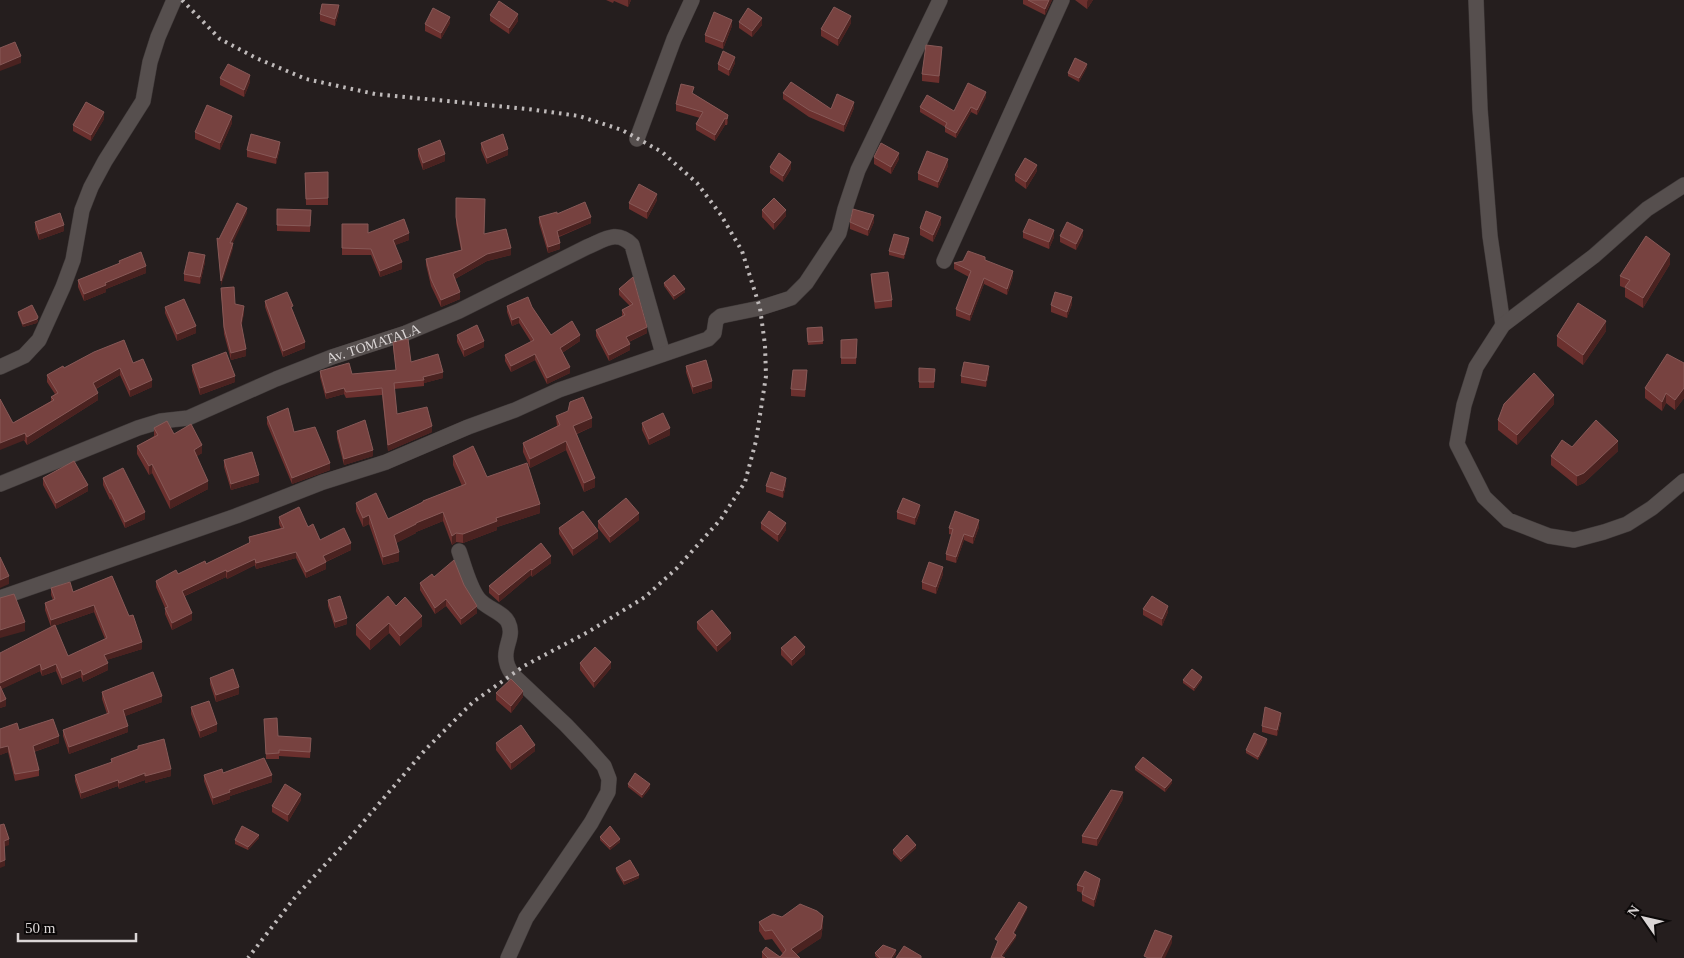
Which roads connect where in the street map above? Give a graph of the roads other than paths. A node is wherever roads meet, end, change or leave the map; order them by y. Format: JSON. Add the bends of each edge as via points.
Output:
{"nodes":[{"id":1,"x":174,"y":0,"type":"edge"},
{"id":2,"x":692,"y":0,"type":"edge"},
{"id":3,"x":940,"y":0,"type":"edge"},
{"id":4,"x":1062,"y":0,"type":"edge"},
{"id":5,"x":1476,"y":0,"type":"edge"},
{"id":6,"x":637,"y":139,"type":"dead end"},
{"id":7,"x":1684,"y":185,"type":"edge"},
{"id":8,"x":944,"y":261,"type":"dead end"},
{"id":9,"x":1503,"y":325,"type":"junction"},
{"id":10,"x":663,"y":354,"type":"junction"},
{"id":11,"x":0,"y":366,"type":"edge"},
{"id":12,"x":1684,"y":481,"type":"edge"},
{"id":13,"x":0,"y":484,"type":"edge"},
{"id":14,"x":459,"y":551,"type":"dead end"},
{"id":15,"x":0,"y":598,"type":"edge"},
{"id":16,"x":508,"y":958,"type":"edge"}],
"edges":[{"from":1,"to":11,"type":"street","via":[[150,62],[143,101],[105,161],[82,210],[73,260],[43,332],[24,356]]},
{"from":2,"to":6,"type":"street"},
{"from":3,"to":10,"type":"street","via":[[858,170],[840,233],[806,283],[782,302],[721,316],[708,339]]},
{"from":4,"to":8,"type":"street"},
{"from":5,"to":9,"type":"street","via":[[1490,236]]},
{"from":7,"to":9,"type":"street","via":[[1647,209],[1594,256]]},
{"from":9,"to":12,"type":"street","via":[[1476,367],[1464,405],[1457,444],[1484,497],[1508,520],[1549,536],[1574,540],[1628,524]]},
{"from":10,"to":13,"type":"street","name":"Av. TOMATALA","via":[[632,245],[618,236],[587,247],[406,334],[332,357],[188,418],[138,428]]},
{"from":10,"to":15,"type":"street","via":[[559,390],[386,462]]},
{"from":14,"to":16,"type":"street","via":[[478,599],[508,620],[511,632],[505,651],[506,665],[587,747],[604,766],[609,779],[608,792],[526,918]]}]}
